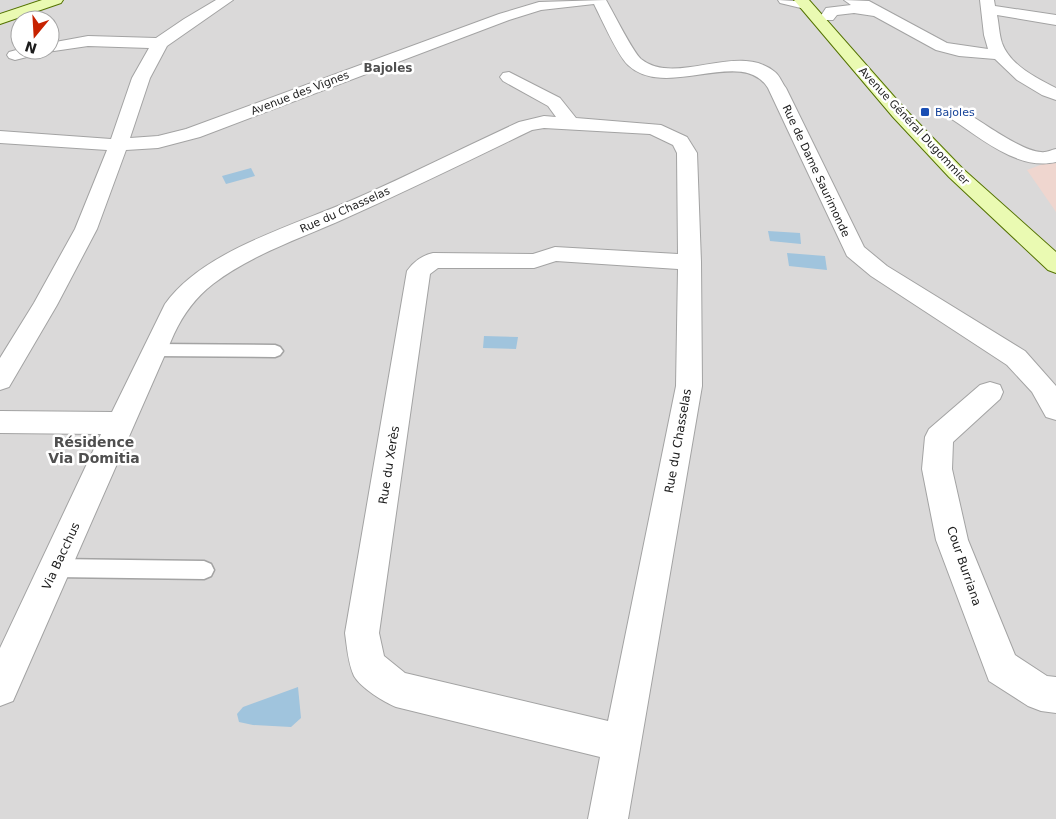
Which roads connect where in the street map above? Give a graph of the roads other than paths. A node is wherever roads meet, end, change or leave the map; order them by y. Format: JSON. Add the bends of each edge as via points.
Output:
{"nodes":[{"id":1,"x":56,"y":0,"type":"edge"},
{"id":2,"x":226,"y":0,"type":"edge"},
{"id":3,"x":593,"y":0,"type":"edge"},
{"id":4,"x":599,"y":0,"type":"edge"},
{"id":5,"x":785,"y":0,"type":"edge"},
{"id":6,"x":851,"y":0,"type":"edge"},
{"id":7,"x":807,"y":2,"type":"edge"},
{"id":8,"x":984,"y":4,"type":"edge"},
{"id":9,"x":879,"y":13,"type":"junction"},
{"id":10,"x":828,"y":17,"type":"junction"},
{"id":11,"x":0,"y":19,"type":"edge"},
{"id":12,"x":1056,"y":20,"type":"edge"},
{"id":13,"x":160,"y":43,"type":"junction"},
{"id":14,"x":60,"y":46,"type":"edge"},
{"id":15,"x":1000,"y":55,"type":"junction"},
{"id":16,"x":509,"y":76,"type":"dead end"},
{"id":17,"x":1056,"y":95,"type":"edge"},
{"id":18,"x":956,"y":114,"type":"dead end"},
{"id":19,"x":571,"y":124,"type":"junction"},
{"id":20,"x":0,"y":138,"type":"edge"},
{"id":21,"x":118,"y":145,"type":"junction"},
{"id":22,"x":1056,"y":155,"type":"edge"},
{"id":23,"x":1056,"y":248,"type":"edge"},
{"id":24,"x":690,"y":262,"type":"junction"},
{"id":25,"x":1056,"y":266,"type":"edge"},
{"id":26,"x":154,"y":350,"type":"junction"},
{"id":27,"x":275,"y":351,"type":"dead end"},
{"id":28,"x":0,"y":380,"type":"edge"},
{"id":29,"x":990,"y":392,"type":"dead end"},
{"id":30,"x":1056,"y":409,"type":"edge"},
{"id":31,"x":0,"y":422,"type":"edge"},
{"id":32,"x":121,"y":424,"type":"junction"},
{"id":33,"x":55,"y":568,"type":"junction"},
{"id":34,"x":204,"y":570,"type":"dead end"},
{"id":35,"x":0,"y":688,"type":"edge"},
{"id":36,"x":1056,"y":695,"type":"edge"},
{"id":37,"x":622,"y":743,"type":"junction"},
{"id":38,"x":608,"y":819,"type":"edge"}],
"edges":[{"from":1,"to":11,"type":"main road"},
{"from":2,"to":13,"type":"street"},
{"from":3,"to":21,"type":"street","name":"Avenue des Vignes","via":[[540,6],[504,17],[193,133],[158,142]]},
{"from":4,"to":30,"type":"street","name":"Rue de Dame Saurimonde","via":[[633,61],[646,70],[666,73],[733,67],[768,74],[855,250],[879,271],[1016,358],[1041,385]]},
{"from":5,"to":7,"type":"street"},
{"from":6,"to":9,"type":"street"},
{"from":7,"to":10,"type":"main road","name":"Avenue Général Dugommier"},
{"from":7,"to":25,"type":"main road","name":"Avenue Général Dugommier","via":[[899,113],[956,173]]},
{"from":8,"to":12,"type":"street"},
{"from":8,"to":15,"type":"street"},
{"from":9,"to":10,"type":"street","via":[[840,9],[832,11]]},
{"from":9,"to":15,"type":"street","via":[[942,48]]},
{"from":10,"to":23,"type":"main road","name":"Avenue Général Dugommier","via":[[972,174]]},
{"from":13,"to":14,"type":"street","via":[[88,41]]},
{"from":13,"to":21,"type":"street","via":[[140,78]]},
{"from":15,"to":17,"type":"street","via":[[1037,85]]},
{"from":16,"to":19,"type":"street","via":[[554,102]]},
{"from":18,"to":22,"type":"street","via":[[1021,153],[1037,158]]},
{"from":19,"to":24,"type":"street","name":"Rue du Chasselas","via":[[654,129],[680,141],[687,153]]},
{"from":19,"to":26,"type":"street","name":"Rue du Chasselas","via":[[544,122],[526,126],[240,257],[206,276],[189,290],[173,311]]},
{"from":20,"to":21,"type":"street","name":"Avenue des Vignes"},
{"from":21,"to":28,"type":"street","via":[[86,229]]},
{"from":24,"to":37,"type":"street","name":"Rue du Chasselas","via":[[689,386]]},
{"from":24,"to":37,"type":"street","name":"Rue du Xerès","via":[[555,254],[534,260],[433,260],[419,271],[362,633],[368,666],[396,689]]},
{"from":26,"to":27,"type":"lane"},
{"from":26,"to":32,"type":"street","name":"Via Bacchus"},
{"from":29,"to":36,"type":"street","name":"Cour Burriana","via":[[939,437],[938,469],[952,540],[1002,668],[1041,693]]},
{"from":31,"to":32,"type":"street"},
{"from":32,"to":33,"type":"street","name":"Via Bacchus"},
{"from":33,"to":34,"type":"lane"},
{"from":33,"to":35,"type":"street","name":"Via Bacchus"},
{"from":37,"to":38,"type":"street","name":"Rue du Chasselas"}]}
